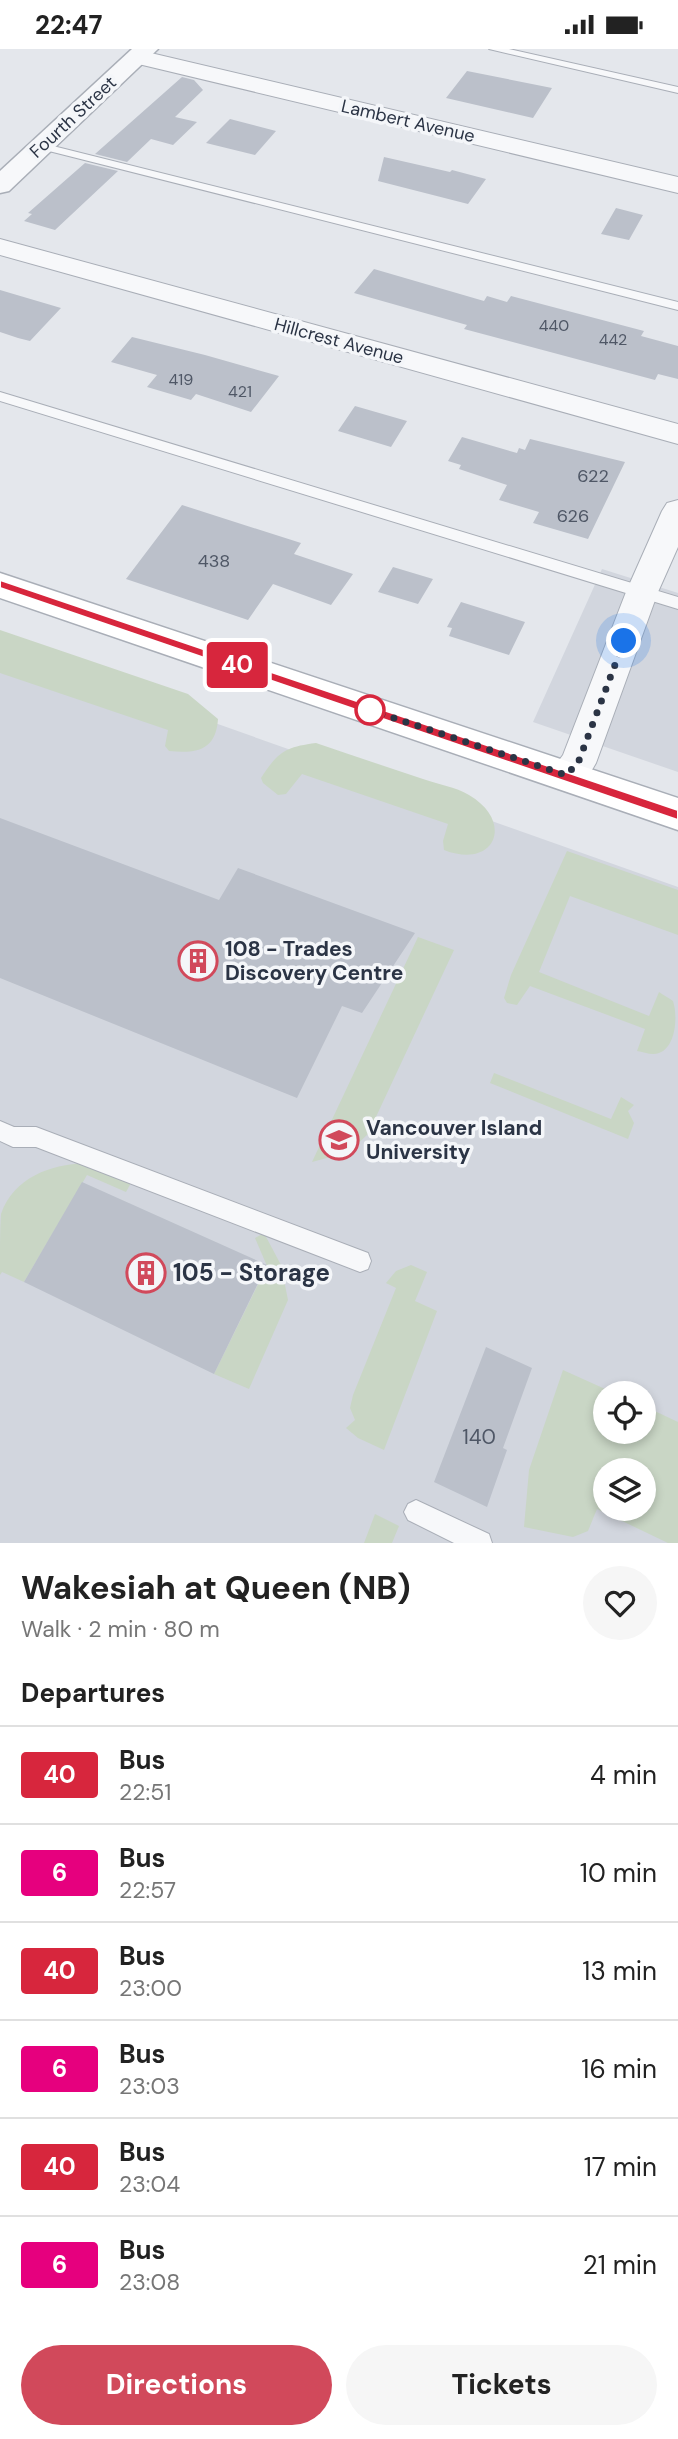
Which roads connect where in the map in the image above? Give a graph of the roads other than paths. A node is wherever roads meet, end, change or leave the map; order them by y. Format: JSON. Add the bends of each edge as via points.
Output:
{"nodes":[{"id":1,"x":494,"y":49,"type":"edge"},
{"id":2,"x":142,"y":53,"type":"edge"},
{"id":3,"x":678,"y":90,"type":"edge"},
{"id":4,"x":41,"y":146,"type":"junction"},
{"id":5,"x":0,"y":185,"type":"edge"},
{"id":6,"x":678,"y":185,"type":"edge"},
{"id":7,"x":0,"y":247,"type":"edge"},
{"id":8,"x":678,"y":306,"type":"edge"},
{"id":9,"x":0,"y":396,"type":"edge"},
{"id":10,"x":678,"y":434,"type":"edge"},
{"id":11,"x":678,"y":511,"type":"edge"},
{"id":12,"x":0,"y":585,"type":"edge"},
{"id":13,"x":642,"y":592,"type":"junction"},
{"id":14,"x":678,"y":603,"type":"edge"},
{"id":15,"x":566,"y":775,"type":"junction"},
{"id":16,"x":678,"y":814,"type":"edge"},
{"id":17,"x":0,"y":1131,"type":"edge"},
{"id":18,"x":360,"y":1261,"type":"dead end"},
{"id":19,"x":416,"y":1512,"type":"dead end"},
{"id":20,"x":480,"y":1543,"type":"edge"}],
"edges":[{"from":1,"to":3,"type":"lane"},
{"from":2,"to":4,"type":"street","name":"Fourth Street"},
{"from":2,"to":6,"type":"street","name":"Lambert Avenue"},
{"from":4,"to":5,"type":"street","name":"Fourth Street"},
{"from":4,"to":8,"type":"lane"},
{"from":7,"to":10,"type":"street","name":"Hillcrest Avenue"},
{"from":9,"to":13,"type":"lane"},
{"from":11,"to":13,"type":"street"},
{"from":12,"to":15,"type":"main road"},
{"from":13,"to":14,"type":"lane"},
{"from":13,"to":15,"type":"street","via":[[578,763]]},
{"from":15,"to":16,"type":"main road"},
{"from":17,"to":18,"type":"lane","via":[[13,1137],[36,1137]]},
{"from":19,"to":20,"type":"lane"}]}
